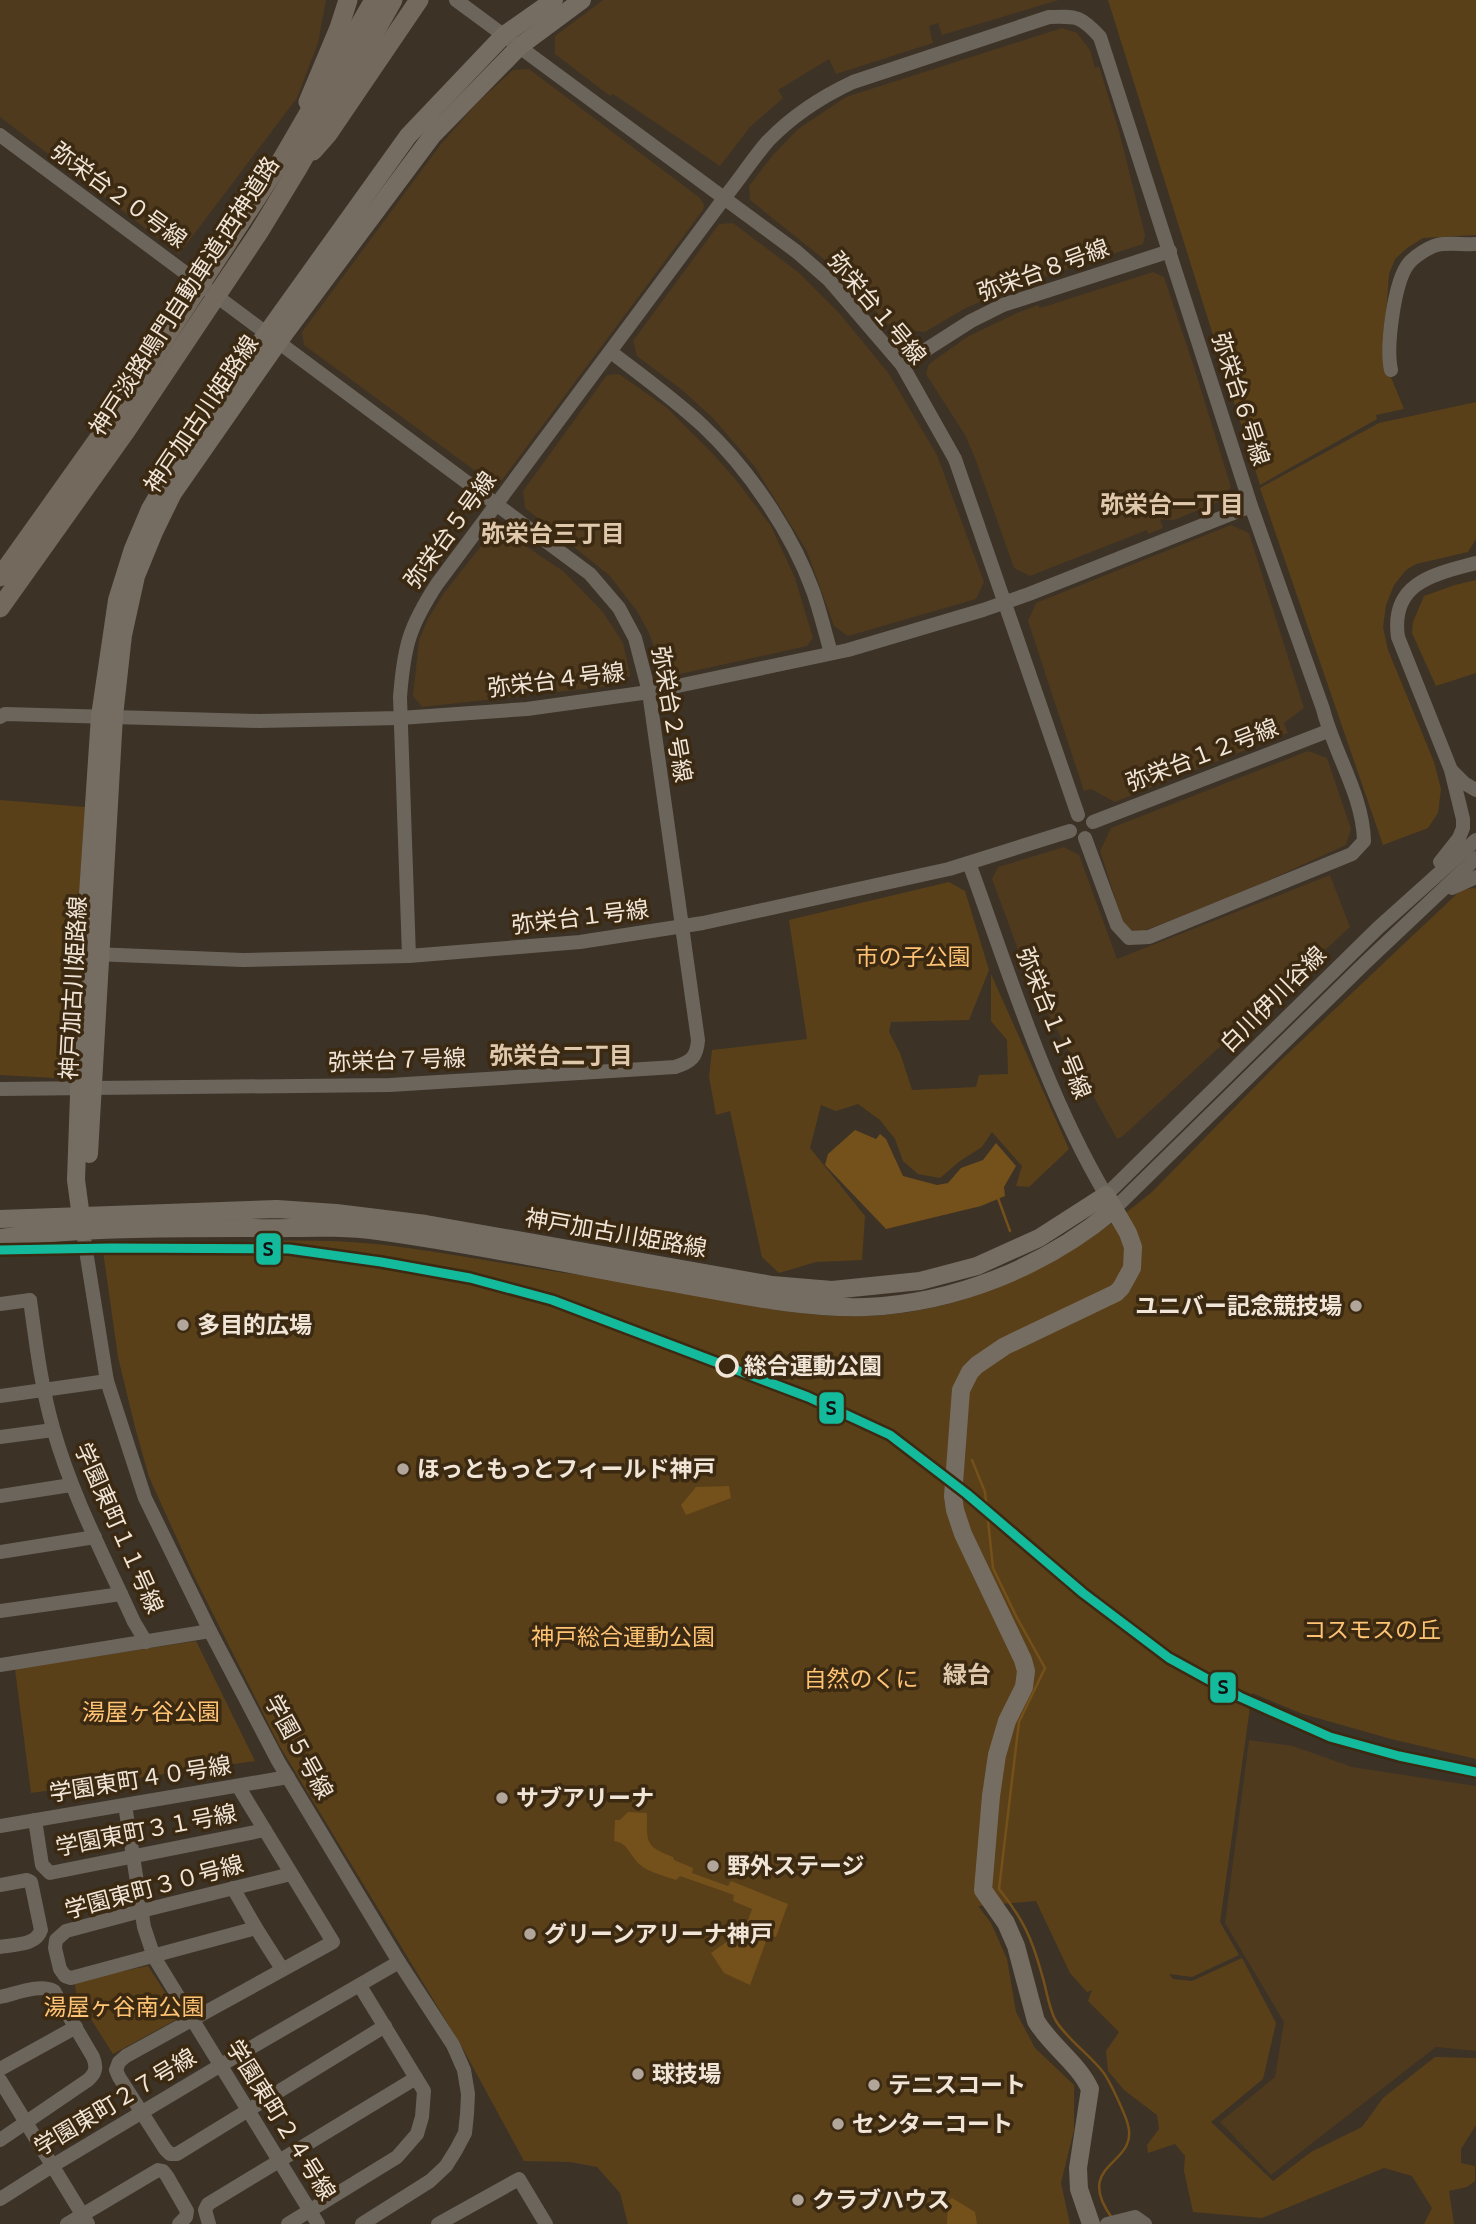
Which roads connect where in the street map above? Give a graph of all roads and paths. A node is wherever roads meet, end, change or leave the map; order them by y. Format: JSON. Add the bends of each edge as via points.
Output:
{"nodes":[{"id":1,"x":348,"y":0,"type":"edge"},
{"id":2,"x":374,"y":0,"type":"edge"},
{"id":3,"x":393,"y":0,"type":"edge"},
{"id":4,"x":419,"y":0,"type":"edge"},
{"id":5,"x":456,"y":0,"type":"edge"},
{"id":6,"x":554,"y":0,"type":"edge"},
{"id":7,"x":582,"y":0,"type":"edge"},
{"id":8,"x":504,"y":35,"type":"junction"},
{"id":9,"x":520,"y":46,"type":"junction"},
{"id":10,"x":300,"y":130,"type":"junction"},
{"id":11,"x":0,"y":135,"type":"edge"},
{"id":12,"x":298,"y":168,"type":"junction"},
{"id":13,"x":725,"y":197,"type":"junction"},
{"id":14,"x":1476,"y":244,"type":"edge"},
{"id":15,"x":1170,"y":251,"type":"junction"},
{"id":16,"x":273,"y":337,"type":"junction"},
{"id":17,"x":611,"y":352,"type":"junction"},
{"id":18,"x":902,"y":365,"type":"junction"},
{"id":19,"x":1391,"y":370,"type":"dead end"},
{"id":20,"x":496,"y":505,"type":"junction"},
{"id":21,"x":1251,"y":506,"type":"junction"},
{"id":22,"x":1476,"y":564,"type":"edge"},
{"id":23,"x":0,"y":577,"type":"edge"},
{"id":24,"x":1005,"y":602,"type":"junction"},
{"id":25,"x":0,"y":608,"type":"edge"},
{"id":26,"x":831,"y":653,"type":"junction"},
{"id":27,"x":649,"y":692,"type":"junction"},
{"id":28,"x":107,"y":716,"type":"junction"},
{"id":29,"x":0,"y":717,"type":"edge"},
{"id":30,"x":400,"y":718,"type":"junction"},
{"id":31,"x":1328,"y":731,"type":"junction"},
{"id":32,"x":1451,"y":770,"type":"junction"},
{"id":33,"x":1476,"y":790,"type":"edge"},
{"id":34,"x":1078,"y":814,"type":"junction"},
{"id":35,"x":1093,"y":822,"type":"junction"},
{"id":36,"x":1070,"y":831,"type":"junction"},
{"id":37,"x":1085,"y":838,"type":"junction"},
{"id":38,"x":1476,"y":840,"type":"edge"},
{"id":39,"x":1476,"y":858,"type":"edge"},
{"id":40,"x":970,"y":863,"type":"junction"},
{"id":41,"x":1476,"y":877,"type":"edge"},
{"id":42,"x":1405,"y":903,"type":"junction"},
{"id":43,"x":1425,"y":906,"type":"junction"},
{"id":44,"x":683,"y":927,"type":"junction"},
{"id":45,"x":92,"y":954,"type":"junction"},
{"id":46,"x":409,"y":956,"type":"junction"},
{"id":47,"x":0,"y":1089,"type":"edge"},
{"id":48,"x":86,"y":1089,"type":"junction"},
{"id":49,"x":1110,"y":1203,"type":"junction"},
{"id":50,"x":0,"y":1219,"type":"edge"},
{"id":51,"x":82,"y":1224,"type":"junction"},
{"id":52,"x":0,"y":1238,"type":"edge"},
{"id":53,"x":0,"y":1304,"type":"edge"},
{"id":54,"x":107,"y":1381,"type":"junction"},
{"id":55,"x":43,"y":1389,"type":"junction"},
{"id":56,"x":0,"y":1396,"type":"edge"},
{"id":57,"x":53,"y":1430,"type":"junction"},
{"id":58,"x":0,"y":1437,"type":"edge"},
{"id":59,"x":71,"y":1485,"type":"junction"},
{"id":60,"x":0,"y":1496,"type":"edge"},
{"id":61,"x":95,"y":1537,"type":"junction"},
{"id":62,"x":0,"y":1552,"type":"edge"},
{"id":63,"x":121,"y":1594,"type":"junction"},
{"id":64,"x":0,"y":1611,"type":"edge"},
{"id":65,"x":210,"y":1631,"type":"junction"},
{"id":66,"x":146,"y":1642,"type":"junction"},
{"id":67,"x":0,"y":1665,"type":"edge"},
{"id":68,"x":288,"y":1777,"type":"junction"},
{"id":69,"x":238,"y":1786,"type":"junction"},
{"id":70,"x":125,"y":1805,"type":"junction"},
{"id":71,"x":35,"y":1820,"type":"junction"},
{"id":72,"x":0,"y":1826,"type":"edge"},
{"id":73,"x":265,"y":1830,"type":"junction"},
{"id":74,"x":133,"y":1857,"type":"junction"},
{"id":75,"x":291,"y":1874,"type":"junction"},
{"id":76,"x":0,"y":1885,"type":"edge"},
{"id":77,"x":233,"y":1888,"type":"junction"},
{"id":78,"x":141,"y":1911,"type":"junction"},
{"id":79,"x":256,"y":1928,"type":"junction"},
{"id":80,"x":0,"y":1947,"type":"edge"},
{"id":81,"x":154,"y":1957,"type":"junction"},
{"id":82,"x":399,"y":1962,"type":"junction"},
{"id":83,"x":282,"y":1969,"type":"junction"},
{"id":84,"x":360,"y":1986,"type":"junction"},
{"id":85,"x":0,"y":1997,"type":"edge"},
{"id":86,"x":192,"y":2018,"type":"junction"},
{"id":87,"x":385,"y":2026,"type":"junction"},
{"id":88,"x":76,"y":2027,"type":"junction"},
{"id":89,"x":220,"y":2065,"type":"junction"},
{"id":90,"x":0,"y":2069,"type":"edge"},
{"id":91,"x":416,"y":2078,"type":"junction"},
{"id":92,"x":0,"y":2080,"type":"edge"},
{"id":93,"x":248,"y":2110,"type":"junction"},
{"id":94,"x":142,"y":2113,"type":"junction"},
{"id":95,"x":26,"y":2123,"type":"junction"},
{"id":96,"x":0,"y":2140,"type":"edge"},
{"id":97,"x":278,"y":2160,"type":"junction"},
{"id":98,"x":52,"y":2166,"type":"junction"},
{"id":99,"x":0,"y":2199,"type":"edge"},
{"id":100,"x":310,"y":2210,"type":"junction"},
{"id":101,"x":85,"y":2219,"type":"edge"},
{"id":102,"x":1113,"y":2222,"type":"edge"},
{"id":103,"x":67,"y":2224,"type":"edge"},
{"id":104,"x":179,"y":2224,"type":"edge"},
{"id":105,"x":209,"y":2224,"type":"edge"},
{"id":106,"x":288,"y":2224,"type":"edge"},
{"id":107,"x":318,"y":2224,"type":"edge"},
{"id":108,"x":362,"y":2224,"type":"edge"},
{"id":109,"x":438,"y":2224,"type":"edge"},
{"id":110,"x":546,"y":2224,"type":"edge"},
{"id":111,"x":1091,"y":2224,"type":"edge"},
{"id":112,"x":1145,"y":2224,"type":"edge"}],
"edges":[{"from":1,"to":10,"type":"highway","bridge":true},
{"from":2,"to":10,"type":"highway","name":"神戸淡路鳴門自動車道;西神道路","bridge":true},
{"from":3,"to":12,"type":"highway","name":"神戸淡路鳴門自動車道;西神道路","bridge":true},
{"from":4,"to":12,"type":"highway","bridge":true,"via":[[328,134]]},
{"from":5,"to":8,"type":"street"},
{"from":6,"to":8,"type":"main road","name":"神戸加古川姫路線"},
{"from":7,"to":9,"type":"main road","name":"神戸加古川姫路線"},
{"from":8,"to":9,"type":"street","name":"弥栄台１号線"},
{"from":8,"to":16,"type":"main road","name":"神戸加古川姫路線","via":[[408,136]]},
{"from":9,"to":13,"type":"street","name":"弥栄台１号線"},
{"from":9,"to":16,"type":"main road","name":"神戸加古川姫路線","via":[[432,136]]},
{"from":10,"to":23,"type":"highway","name":"神戸淡路鳴門自動車道;西神道路","bridge":true,"via":[[118,411]]},
{"from":11,"to":16,"type":"street","name":"弥栄台２０号線"},
{"from":12,"to":25,"type":"highway","name":"神戸淡路鳴門自動車道;西神道路","bridge":true,"via":[[126,431]]},
{"from":13,"to":15,"type":"street","name":"弥栄台６号線","via":[[767,142],[825,95],[1049,17],[1073,16],[1100,37]]},
{"from":13,"to":17,"type":"street","name":"弥栄台５号線"},
{"from":13,"to":18,"type":"street","name":"弥栄台１号線","via":[[829,280]]},
{"from":14,"to":19,"type":"street","via":[[1437,245],[1409,263],[1389,338]]},
{"from":15,"to":18,"type":"street","name":"弥栄台８号線","via":[[1003,305]]},
{"from":15,"to":21,"type":"street","name":"弥栄台６号線"},
{"from":16,"to":20,"type":"street","name":"弥栄台２号線"},
{"from":16,"to":28,"type":"main road","name":"神戸加古川姫路線","via":[[173,493],[154,532],[136,576]]},
{"from":17,"to":20,"type":"street","name":"弥栄台５号線"},
{"from":17,"to":26,"type":"street","via":[[706,428],[741,468],[801,564]]},
{"from":18,"to":24,"type":"street","name":"弥栄台１号線","via":[[955,459]]},
{"from":20,"to":27,"type":"street","name":"弥栄台２号線","via":[[590,574],[619,608],[635,638]]},
{"from":20,"to":30,"type":"street","name":"弥栄台５号線","via":[[437,584],[411,630],[403,656]]},
{"from":21,"to":24,"type":"street","name":"弥栄台４号線"},
{"from":21,"to":31,"type":"street","name":"弥栄台６号線"},
{"from":22,"to":32,"type":"street","via":[[1429,576],[1414,585],[1398,612],[1398,637]]},
{"from":24,"to":26,"type":"street","name":"弥栄台４号線"},
{"from":24,"to":34,"type":"street","name":"弥栄台１号線"},
{"from":26,"to":27,"type":"street","name":"弥栄台４号線"},
{"from":27,"to":30,"type":"street","name":"弥栄台４号線","via":[[527,709]]},
{"from":27,"to":44,"type":"street","name":"弥栄台２号線"},
{"from":28,"to":29,"type":"street","name":"弥栄台４号線"},
{"from":28,"to":30,"type":"street","name":"弥栄台４号線","via":[[259,721]]},
{"from":28,"to":45,"type":"main road","name":"神戸加古川姫路線"},
{"from":30,"to":46,"type":"street","name":"弥栄台５号線"},
{"from":31,"to":35,"type":"street","name":"弥栄台１２号線"},
{"from":31,"to":37,"type":"street","name":"弥栄台６号線","via":[[1364,824],[1364,841],[1352,854],[1149,937],[1129,938],[1117,925]]},
{"from":32,"to":33,"type":"street"},
{"from":32,"to":42,"type":"street","via":[[1463,828],[1449,852]]},
{"from":34,"to":35,"type":"street"},
{"from":34,"to":36,"type":"street","via":[[1070,821]]},
{"from":35,"to":37,"type":"street","via":[[1092,832]]},
{"from":36,"to":37,"type":"street"},
{"from":36,"to":40,"type":"street","name":"弥栄台１号線"},
{"from":38,"to":42,"type":"street","name":"白川伊川谷線"},
{"from":39,"to":43,"type":"street","name":"白川伊川谷線"},
{"from":40,"to":44,"type":"street","name":"弥栄台１号線"},
{"from":40,"to":49,"type":"street","name":"弥栄台１１号線","via":[[1028,1028],[1085,1159]]},
{"from":41,"to":43,"type":"street"},
{"from":42,"to":49,"type":"street","name":"白川伊川谷線"},
{"from":43,"to":49,"type":"street","name":"白川伊川谷線"},
{"from":44,"to":46,"type":"street","name":"弥栄台１号線","via":[[580,942]]},
{"from":44,"to":48,"type":"street","name":"弥栄台７号線","via":[[698,1040],[690,1063],[390,1085]]},
{"from":45,"to":46,"type":"street","name":"弥栄台１号線","via":[[243,960]]},
{"from":45,"to":48,"type":"main road","name":"神戸加古川姫路線"},
{"from":47,"to":48,"type":"street"},
{"from":48,"to":51,"type":"main road","name":"神戸加古川姫路線","via":[[87,1182]]},
{"from":49,"to":51,"type":"main road","name":"神戸加古川姫路線","via":[[1082,1235],[1032,1264],[968,1289],[865,1307],[776,1300],[347,1228]]},
{"from":49,"to":111,"type":"main road","via":[[1132,1241],[1130,1273],[1116,1293],[1005,1346],[970,1372],[961,1390],[953,1496],[963,1534],[1026,1671],[999,1750],[990,1796],[983,1890],[1016,1946],[1036,2021],[1090,2090],[1079,2189]]},
{"from":50,"to":51,"type":"main road","name":"神戸加古川姫路線"},
{"from":51,"to":52,"type":"main road","name":"神戸加古川姫路線"},
{"from":51,"to":54,"type":"street","name":"学園５号線"},
{"from":53,"to":55,"type":"street","name":"学園東町１１号線","via":[[30,1300]]},
{"from":54,"to":55,"type":"street"},
{"from":54,"to":65,"type":"street","name":"学園５号線","via":[[145,1498]]},
{"from":55,"to":56,"type":"street"},
{"from":55,"to":57,"type":"street","name":"学園東町１１号線"},
{"from":57,"to":58,"type":"street"},
{"from":57,"to":59,"type":"street","name":"学園東町１１号線"},
{"from":59,"to":60,"type":"street"},
{"from":59,"to":61,"type":"street","name":"学園東町１１号線"},
{"from":61,"to":62,"type":"street"},
{"from":61,"to":63,"type":"street","name":"学園東町１１号線"},
{"from":63,"to":64,"type":"street"},
{"from":63,"to":66,"type":"street","name":"学園東町１１号線"},
{"from":65,"to":66,"type":"street"},
{"from":65,"to":68,"type":"street","name":"学園５号線"},
{"from":66,"to":67,"type":"street"},
{"from":68,"to":69,"type":"street","name":"学園東町４０号線"},
{"from":68,"to":82,"type":"street","name":"学園５号線"},
{"from":69,"to":70,"type":"street","name":"学園東町４０号線"},
{"from":69,"to":73,"type":"street"},
{"from":70,"to":71,"type":"street","name":"学園東町４０号線"},
{"from":70,"to":74,"type":"street","name":"学園東町２４号線"},
{"from":71,"to":72,"type":"street","name":"学園東町４０号線"},
{"from":71,"to":74,"type":"street","name":"学園東町３１号線","via":[[42,1865],[50,1873]]},
{"from":73,"to":74,"type":"street","name":"学園東町３１号線"},
{"from":73,"to":75,"type":"street"},
{"from":74,"to":78,"type":"street","name":"学園東町２４号線"},
{"from":75,"to":77,"type":"street","name":"学園東町３０号線"},
{"from":75,"to":83,"type":"street","via":[[333,1942]]},
{"from":76,"to":80,"type":"street","via":[[32,1882],[41,1930],[34,1941]]},
{"from":77,"to":78,"type":"street","name":"学園東町３０号線"},
{"from":77,"to":79,"type":"street"},
{"from":78,"to":81,"type":"street","name":"学園東町２４号線"},
{"from":78,"to":81,"type":"street","name":"学園東町３０号線","via":[[66,1931],[56,1940],[60,1969],[71,1978]]},
{"from":79,"to":81,"type":"street","name":"学園東町３０号線"},
{"from":79,"to":83,"type":"street"},
{"from":81,"to":86,"type":"street","name":"学園東町２４号線"},
{"from":82,"to":84,"type":"street","name":"学園東町２７号線"},
{"from":82,"to":108,"type":"street","name":"学園５号線","via":[[464,2070],[468,2094],[465,2133],[446,2166],[430,2181]]},
{"from":83,"to":86,"type":"street"},
{"from":84,"to":87,"type":"street"},
{"from":84,"to":89,"type":"street","name":"学園東町２７号線"},
{"from":85,"to":88,"type":"street","via":[[49,1987]]},
{"from":86,"to":89,"type":"street","name":"学園東町２４号線"},
{"from":86,"to":94,"type":"street","via":[[119,2062],[119,2077]]},
{"from":87,"to":91,"type":"street"},
{"from":87,"to":93,"type":"street"},
{"from":88,"to":90,"type":"street"},
{"from":88,"to":95,"type":"street","via":[[95,2062],[94,2075]]},
{"from":89,"to":93,"type":"street","name":"学園東町２４号線"},
{"from":89,"to":94,"type":"street","name":"学園東町２７号線"},
{"from":91,"to":97,"type":"street"},
{"from":91,"to":100,"type":"street","via":[[424,2091],[417,2134],[397,2157]]},
{"from":92,"to":95,"type":"street"},
{"from":93,"to":94,"type":"street","via":[[183,2151],[170,2154]]},
{"from":93,"to":97,"type":"street","name":"学園東町２４号線"},
{"from":94,"to":98,"type":"street","name":"学園東町２７号線"},
{"from":95,"to":96,"type":"street"},
{"from":95,"to":98,"type":"street"},
{"from":97,"to":100,"type":"street","name":"学園東町２４号線"},
{"from":97,"to":105,"type":"street","via":[[208,2204]]},
{"from":98,"to":99,"type":"street","name":"学園東町２７号線"},
{"from":98,"to":101,"type":"street"},
{"from":100,"to":106,"type":"street"},
{"from":100,"to":107,"type":"street","name":"学園東町２４号線"},
{"from":101,"to":103,"type":"street"},
{"from":101,"to":104,"type":"street","via":[[158,2170],[167,2176],[187,2211]]},
{"from":102,"to":112,"type":"street","via":[[1135,2217]]},
{"from":109,"to":110,"type":"street","via":[[519,2179]]}]}
